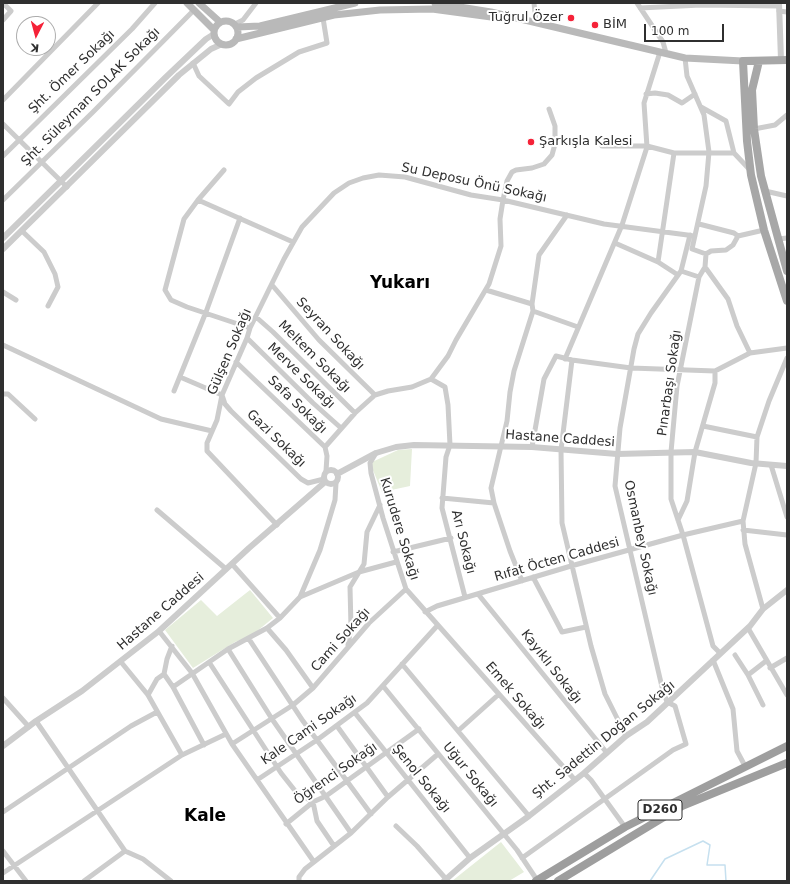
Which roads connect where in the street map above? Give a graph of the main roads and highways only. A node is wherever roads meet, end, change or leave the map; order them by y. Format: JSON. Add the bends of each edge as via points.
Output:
{"nodes":[{"id":1,"x":187,"y":3,"type":"edge"},
{"id":2,"x":199,"y":3,"type":"edge"},
{"id":3,"x":354,"y":3,"type":"edge"},
{"id":4,"x":435,"y":3,"type":"edge"},
{"id":5,"x":455,"y":5,"type":"edge"},
{"id":6,"x":325,"y":6,"type":"edge"},
{"id":7,"x":220,"y":22,"type":"junction"},
{"id":8,"x":536,"y":22,"type":"junction"},
{"id":9,"x":236,"y":26,"type":"junction"},
{"id":10,"x":214,"y":32,"type":"junction"},
{"id":11,"x":236,"y":39,"type":"junction"},
{"id":12,"x":784,"y":60,"type":"edge"},
{"id":13,"x":743,"y":61,"type":"junction"},
{"id":14,"x":759,"y":61,"type":"junction"},
{"id":15,"x":787,"y":271,"type":"edge"},
{"id":16,"x":787,"y":301,"type":"edge"},
{"id":17,"x":787,"y":746,"type":"edge"},
{"id":18,"x":787,"y":763,"type":"edge"},
{"id":19,"x":537,"y":881,"type":"edge"},
{"id":20,"x":558,"y":881,"type":"edge"}],
"edges":[{"from":1,"to":10,"type":"main road"},
{"from":2,"to":7,"type":"main road"},
{"from":3,"to":6,"type":"main road"},
{"from":4,"to":5,"type":"main road"},
{"from":5,"to":8,"type":"main road"},
{"from":6,"to":9,"type":"main road","via":[[260,26]]},
{"from":7,"to":9,"type":"main road","via":[[230,21]]},
{"from":7,"to":10,"type":"main road"},
{"from":8,"to":11,"type":"main road","via":[[432,10],[380,10],[323,18]]},
{"from":8,"to":13,"type":"main road","via":[[685,58]]},
{"from":9,"to":11,"type":"main road"},
{"from":10,"to":11,"type":"main road","via":[[216,40],[222,44],[232,44]]},
{"from":12,"to":14,"type":"main road"},
{"from":13,"to":14,"type":"main road"},
{"from":13,"to":16,"type":"main road","via":[[750,170],[764,230]]},
{"from":14,"to":15,"type":"main road","via":[[752,90],[754,129],[765,191]]},
{"from":17,"to":19,"type":"highway","number":"D260","via":[[625,827]]},
{"from":18,"to":20,"type":"highway","number":"D260","via":[[682,806]]}]}
